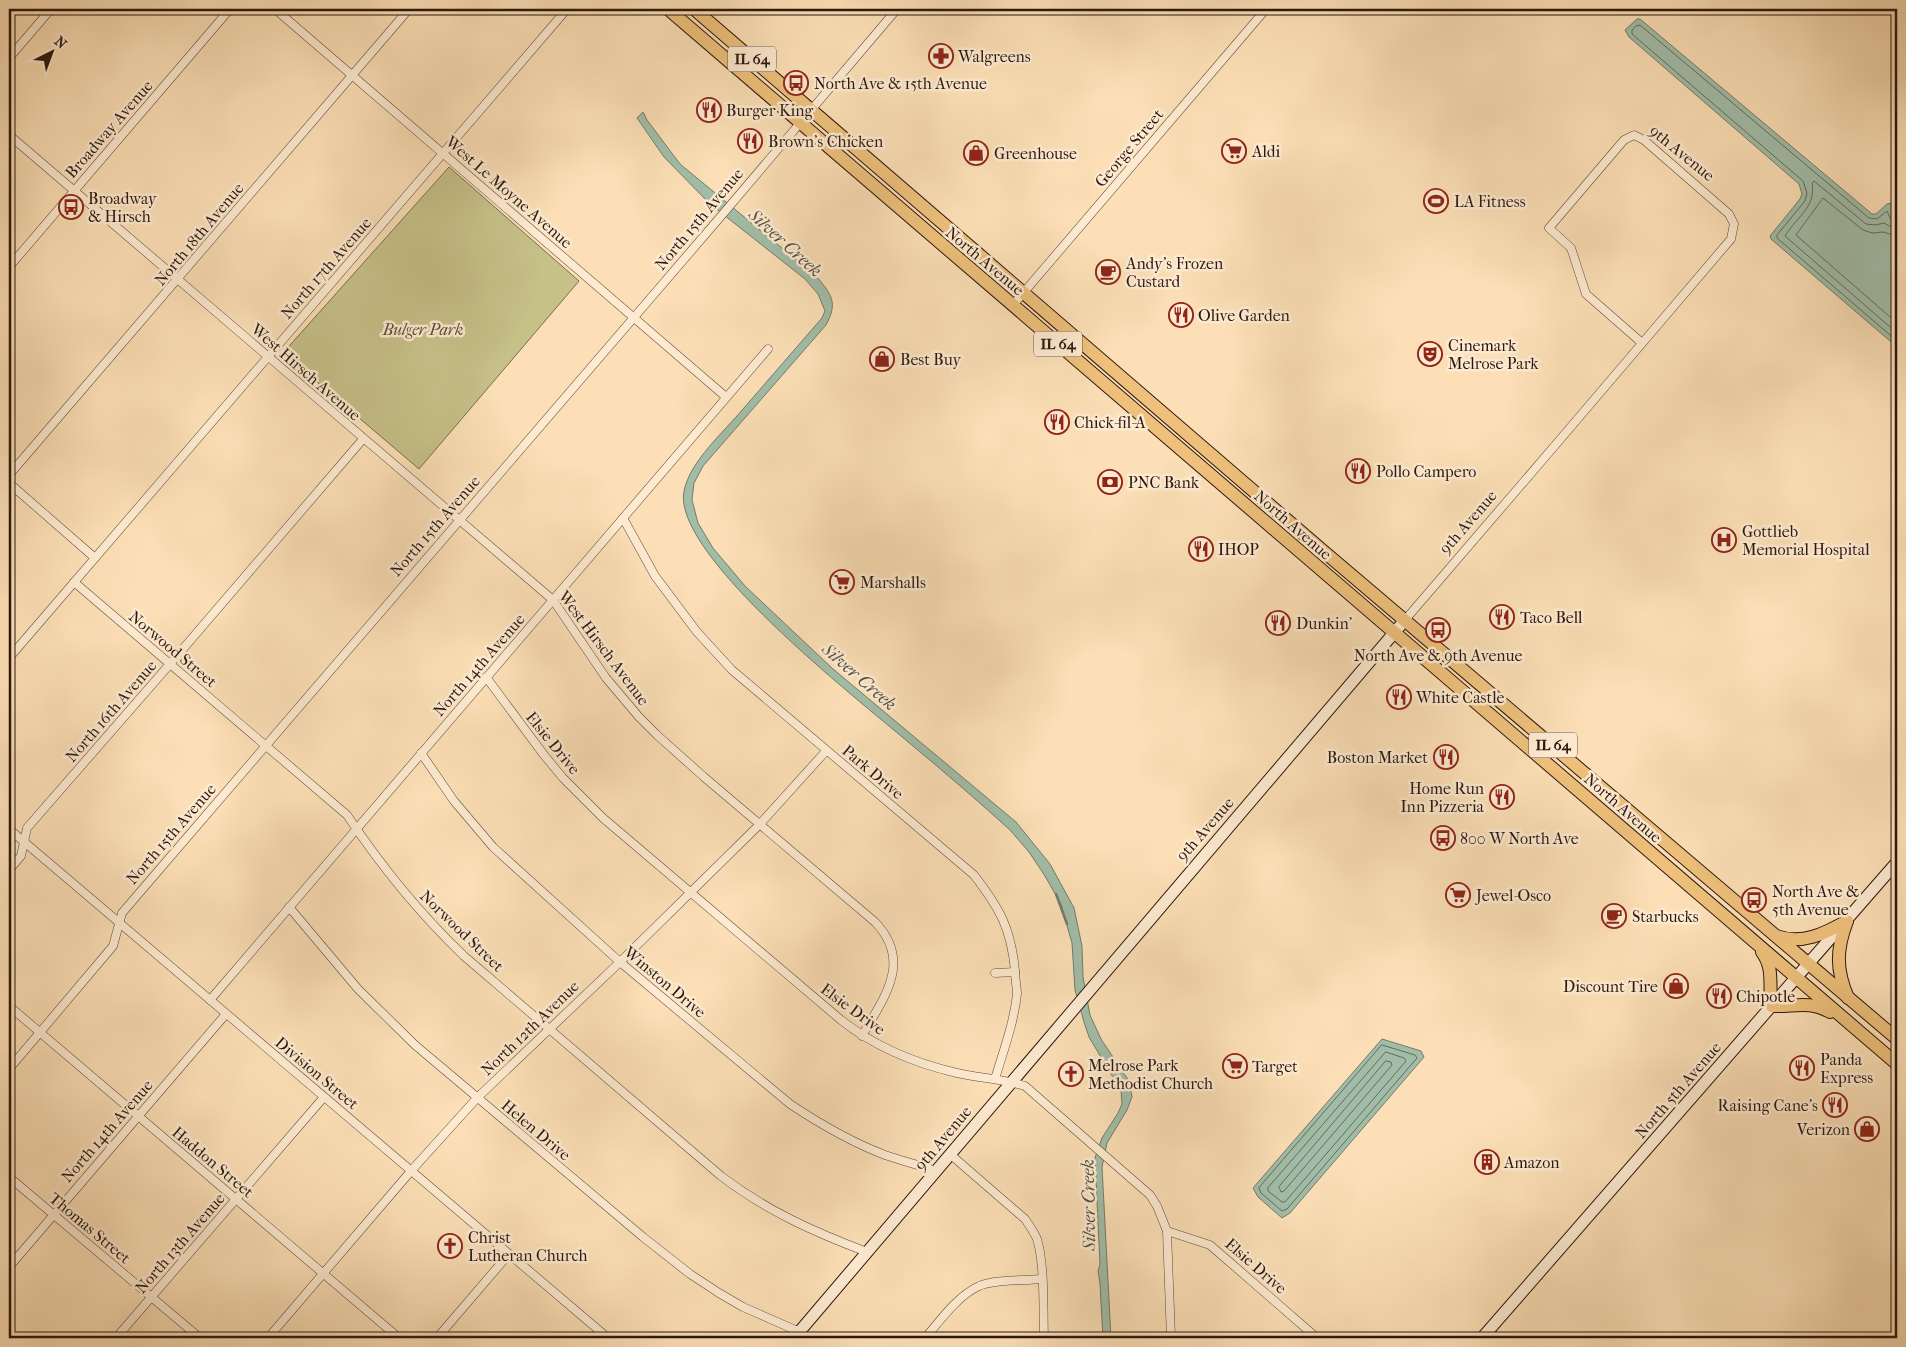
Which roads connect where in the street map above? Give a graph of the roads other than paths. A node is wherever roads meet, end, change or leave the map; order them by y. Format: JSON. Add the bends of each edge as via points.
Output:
{"nodes":[{"id":1,"x":51,"y":9,"type":"edge"},
{"id":2,"x":230,"y":9,"type":"edge"},
{"id":3,"x":275,"y":9,"type":"edge"},
{"id":4,"x":409,"y":9,"type":"edge"},
{"id":5,"x":668,"y":9,"type":"edge"},
{"id":6,"x":694,"y":9,"type":"edge"},
{"id":7,"x":897,"y":9,"type":"edge"},
{"id":8,"x":1266,"y":9,"type":"edge"},
{"id":9,"x":566,"y":10,"type":"edge"},
{"id":10,"x":9,"y":58,"type":"edge"},
{"id":11,"x":352,"y":75,"type":"junction"},
{"id":12,"x":810,"y":110,"type":"junction"},
{"id":13,"x":800,"y":122,"type":"junction"},
{"id":14,"x":9,"y":134,"type":"edge"},
{"id":15,"x":443,"y":153,"type":"junction"},
{"id":16,"x":74,"y":191,"type":"junction"},
{"id":17,"x":9,"y":267,"type":"edge"},
{"id":18,"x":178,"y":280,"type":"junction"},
{"id":19,"x":1024,"y":293,"type":"junction"},
{"id":20,"x":1012,"y":305,"type":"junction"},
{"id":21,"x":634,"y":317,"type":"junction"},
{"id":22,"x":1642,"y":344,"type":"junction"},
{"id":23,"x":768,"y":349,"type":"dead end"},
{"id":24,"x":268,"y":357,"type":"junction"},
{"id":25,"x":726,"y":397,"type":"junction"},
{"id":26,"x":363,"y":439,"type":"junction"},
{"id":27,"x":9,"y":475,"type":"edge"},
{"id":28,"x":9,"y":483,"type":"edge"},
{"id":29,"x":623,"y":518,"type":"junction"},
{"id":30,"x":458,"y":520,"type":"junction"},
{"id":31,"x":95,"y":558,"type":"junction"},
{"id":32,"x":74,"y":582,"type":"junction"},
{"id":33,"x":553,"y":600,"type":"junction"},
{"id":34,"x":1405,"y":620,"type":"junction"},
{"id":35,"x":1394,"y":633,"type":"junction"},
{"id":36,"x":9,"y":658,"type":"edge"},
{"id":37,"x":170,"y":664,"type":"junction"},
{"id":38,"x":486,"y":678,"type":"junction"},
{"id":39,"x":265,"y":746,"type":"junction"},
{"id":40,"x":826,"y":751,"type":"junction"},
{"id":41,"x":421,"y":753,"type":"junction"},
{"id":42,"x":760,"y":824,"type":"junction"},
{"id":43,"x":9,"y":829,"type":"edge"},
{"id":44,"x":356,"y":829,"type":"junction"},
{"id":45,"x":24,"y":842,"type":"junction"},
{"id":46,"x":1897,"y":862,"type":"edge"},
{"id":47,"x":9,"y":870,"type":"edge"},
{"id":48,"x":690,"y":893,"type":"junction"},
{"id":49,"x":289,"y":907,"type":"junction"},
{"id":50,"x":1847,"y":922,"type":"junction"},
{"id":51,"x":119,"y":923,"type":"junction"},
{"id":52,"x":1774,"y":936,"type":"junction"},
{"id":53,"x":1755,"y":943,"type":"junction"},
{"id":54,"x":620,"y":962,"type":"junction"},
{"id":55,"x":1808,"y":965,"type":"junction"},
{"id":56,"x":1015,"y":972,"type":"junction"},
{"id":57,"x":995,"y":973,"type":"dead end"},
{"id":58,"x":1797,"y":978,"type":"junction"},
{"id":59,"x":210,"y":1000,"type":"junction"},
{"id":60,"x":1849,"y":1000,"type":"junction"},
{"id":61,"x":9,"y":1006,"type":"edge"},
{"id":62,"x":1772,"y":1006,"type":"junction"},
{"id":63,"x":226,"y":1014,"type":"junction"},
{"id":64,"x":1850,"y":1023,"type":"junction"},
{"id":65,"x":548,"y":1029,"type":"junction"},
{"id":66,"x":40,"y":1032,"type":"junction"},
{"id":67,"x":862,"y":1036,"type":"junction"},
{"id":68,"x":1897,"y":1040,"type":"edge"},
{"id":69,"x":1897,"y":1064,"type":"edge"},
{"id":70,"x":9,"y":1069,"type":"edge"},
{"id":71,"x":995,"y":1079,"type":"junction"},
{"id":72,"x":1013,"y":1082,"type":"junction"},
{"id":73,"x":324,"y":1097,"type":"junction"},
{"id":74,"x":477,"y":1098,"type":"junction"},
{"id":75,"x":138,"y":1116,"type":"junction"},
{"id":76,"x":950,"y":1155,"type":"junction"},
{"id":77,"x":936,"y":1171,"type":"junction"},
{"id":78,"x":412,"y":1172,"type":"junction"},
{"id":79,"x":9,"y":1177,"type":"edge"},
{"id":80,"x":236,"y":1200,"type":"junction"},
{"id":81,"x":54,"y":1214,"type":"junction"},
{"id":82,"x":1167,"y":1231,"type":"junction"},
{"id":83,"x":867,"y":1252,"type":"junction"},
{"id":84,"x":509,"y":1254,"type":"junction"},
{"id":85,"x":9,"y":1266,"type":"edge"},
{"id":86,"x":324,"y":1274,"type":"junction"},
{"id":87,"x":1042,"y":1279,"type":"junction"},
{"id":88,"x":151,"y":1297,"type":"junction"},
{"id":89,"x":797,"y":1335,"type":"edge"},
{"id":90,"x":116,"y":1338,"type":"edge"},
{"id":91,"x":200,"y":1338,"type":"edge"},
{"id":92,"x":268,"y":1338,"type":"edge"},
{"id":93,"x":399,"y":1338,"type":"edge"},
{"id":94,"x":437,"y":1338,"type":"edge"},
{"id":95,"x":608,"y":1338,"type":"edge"},
{"id":96,"x":925,"y":1338,"type":"edge"},
{"id":97,"x":1044,"y":1338,"type":"edge"},
{"id":98,"x":1171,"y":1338,"type":"edge"},
{"id":99,"x":1317,"y":1338,"type":"edge"},
{"id":100,"x":1482,"y":1338,"type":"edge"}],
"edges":[{"from":1,"to":10,"type":"street"},
{"from":2,"to":16,"type":"street","name":"Broadway Avenue"},
{"from":3,"to":11,"type":"street","name":"West Le Moyne Avenue"},
{"from":4,"to":11,"type":"street","name":"North 18th Avenue"},
{"from":5,"to":13,"type":"main road","name":"North Avenue","number":"IL 64"},
{"from":6,"to":12,"type":"main road","name":"North Avenue","number":"IL 64"},
{"from":7,"to":12,"type":"street","name":"North 15th Avenue"},
{"from":8,"to":19,"type":"street","name":"George Street"},
{"from":9,"to":15,"type":"street","name":"North 17th Avenue"},
{"from":11,"to":15,"type":"street","name":"West Le Moyne Avenue"},
{"from":11,"to":18,"type":"street","name":"North 18th Avenue"},
{"from":12,"to":13,"type":"street","name":"North 15th Avenue"},
{"from":12,"to":19,"type":"main road","name":"North Avenue","number":"IL 64"},
{"from":13,"to":20,"type":"main road","name":"North Avenue","number":"IL 64"},
{"from":13,"to":21,"type":"street","name":"North 15th Avenue"},
{"from":14,"to":16,"type":"street","name":"West Hirsch Avenue"},
{"from":15,"to":21,"type":"street","name":"West Le Moyne Avenue"},
{"from":15,"to":24,"type":"street","name":"North 17th Avenue"},
{"from":16,"to":17,"type":"street","name":"Broadway Avenue"},
{"from":16,"to":18,"type":"street","name":"West Hirsch Avenue"},
{"from":18,"to":24,"type":"street","name":"West Hirsch Avenue"},
{"from":18,"to":27,"type":"street","name":"North 18th Avenue"},
{"from":19,"to":20,"type":"street","name":"George Street"},
{"from":19,"to":34,"type":"main road","name":"North Avenue","number":"IL 64"},
{"from":20,"to":35,"type":"main road","name":"North Avenue","number":"IL 64"},
{"from":21,"to":25,"type":"street","name":"West Le Moyne Avenue"},
{"from":21,"to":30,"type":"street","name":"North 15th Avenue"},
{"from":22,"to":22,"type":"street","name":"9th Avenue","via":[[1731,239],[1734,224],[1729,214],[1644,140],[1634,135],[1624,140],[1549,228],[1571,248],[1586,294]]},
{"from":22,"to":34,"type":"street","name":"9th Avenue"},
{"from":23,"to":25,"type":"street","name":"North 14th Avenue"},
{"from":24,"to":26,"type":"street","name":"West Hirsch Avenue"},
{"from":24,"to":31,"type":"street","name":"North 17th Avenue"},
{"from":25,"to":29,"type":"street","name":"North 14th Avenue"},
{"from":26,"to":30,"type":"street","name":"West Hirsch Avenue"},
{"from":26,"to":37,"type":"street","name":"North 16th Avenue"},
{"from":28,"to":31,"type":"street"},
{"from":29,"to":33,"type":"street","name":"North 14th Avenue"},
{"from":29,"to":40,"type":"street","name":"Park Drive","via":[[655,576],[697,632],[732,670]]},
{"from":30,"to":33,"type":"street","name":"West Hirsch Avenue"},
{"from":30,"to":39,"type":"street","name":"North 15th Avenue"},
{"from":31,"to":32,"type":"street","name":"North 17th Avenue"},
{"from":32,"to":36,"type":"street","name":"North 17th Avenue"},
{"from":32,"to":37,"type":"street","name":"Norwood Street"},
{"from":33,"to":38,"type":"street","name":"North 14th Avenue"},
{"from":33,"to":42,"type":"street","name":"West Hirsch Avenue","via":[[588,653],[639,717]]},
{"from":34,"to":35,"type":"street","name":"9th Avenue"},
{"from":34,"to":52,"type":"main road","name":"North Avenue","number":"IL 64"},
{"from":35,"to":53,"type":"main road","name":"North Avenue","number":"IL 64"},
{"from":35,"to":72,"type":"street","name":"9th Avenue"},
{"from":37,"to":39,"type":"street","name":"Norwood Street"},
{"from":37,"to":45,"type":"street","name":"North 16th Avenue","via":[[27,828]]},
{"from":38,"to":41,"type":"street","name":"North 14th Avenue"},
{"from":38,"to":48,"type":"street","name":"Elsie Drive","via":[[563,778],[603,818]]},
{"from":39,"to":44,"type":"street","name":"Norwood Street","via":[[347,815]]},
{"from":39,"to":51,"type":"street","name":"North 15th Avenue","via":[[122,913]]},
{"from":40,"to":42,"type":"street","name":"North 12th Avenue"},
{"from":40,"to":56,"type":"street","name":"Park Drive","via":[[974,875],[1005,923],[1013,946]]},
{"from":41,"to":44,"type":"street","name":"North 14th Avenue"},
{"from":41,"to":54,"type":"street","name":"Winston Drive","via":[[454,801],[493,847]]},
{"from":42,"to":48,"type":"street","name":"North 12th Avenue"},
{"from":42,"to":67,"type":"street","name":"West Hirsch Avenue","via":[[875,922],[889,941],[894,962],[893,976]]},
{"from":43,"to":45,"type":"street","name":"Division Street"},
{"from":44,"to":49,"type":"street","name":"North 14th Avenue"},
{"from":44,"to":65,"type":"street","name":"Norwood Street","via":[[395,882],[440,933]]},
{"from":45,"to":47,"type":"street","name":"North 16th Avenue","via":[[21,856]]},
{"from":45,"to":51,"type":"street","name":"Division Street"},
{"from":46,"to":50,"type":"street","name":"North 5th Avenue"},
{"from":48,"to":54,"type":"street","name":"North 12th Avenue"},
{"from":48,"to":67,"type":"street","name":"Elsie Drive"},
{"from":49,"to":59,"type":"street","name":"North 14th Avenue"},
{"from":49,"to":74,"type":"street","name":"Helen Drive","via":[[381,1012]]},
{"from":50,"to":52,"type":"main road","via":[[1803,940]]},
{"from":50,"to":55,"type":"street","name":"North 5th Avenue"},
{"from":50,"to":60,"type":"main road","via":[[1840,939],[1838,964]]},
{"from":51,"to":59,"type":"street","name":"Division Street"},
{"from":51,"to":66,"type":"street","name":"North 15th Avenue","via":[[113,946]]},
{"from":52,"to":55,"type":"main road","name":"North Avenue","number":"IL 64"},
{"from":53,"to":58,"type":"main road","name":"North Avenue","number":"IL 64"},
{"from":53,"to":62,"type":"main road","via":[[1766,957],[1770,969]]},
{"from":54,"to":65,"type":"street","name":"North 12th Avenue"},
{"from":54,"to":77,"type":"street","name":"Winston Drive","via":[[813,1120],[860,1144]]},
{"from":55,"to":58,"type":"street","name":"North 5th Avenue"},
{"from":55,"to":60,"type":"main road","name":"North Avenue","number":"IL 64"},
{"from":56,"to":57,"type":"street"},
{"from":56,"to":71,"type":"street","name":"Park Drive","via":[[1017,993]]},
{"from":58,"to":62,"type":"street","name":"North 5th Avenue"},
{"from":58,"to":64,"type":"main road","name":"North Avenue","number":"IL 64"},
{"from":59,"to":63,"type":"street","name":"Division Street"},
{"from":60,"to":68,"type":"main road","name":"North Avenue","number":"IL 64"},
{"from":61,"to":66,"type":"street","name":"Haddon Street"},
{"from":62,"to":64,"type":"main road","via":[[1817,1005]]},
{"from":62,"to":100,"type":"street","name":"North 5th Avenue"},
{"from":63,"to":73,"type":"street","name":"Division Street"},
{"from":63,"to":75,"type":"street","name":"North 14th Avenue"},
{"from":64,"to":69,"type":"main road","name":"North Avenue","number":"IL 64"},
{"from":65,"to":74,"type":"street","name":"North 12th Avenue"},
{"from":65,"to":83,"type":"street","name":"Norwood Street","via":[[750,1197],[822,1235]]},
{"from":66,"to":70,"type":"street","name":"North 15th Avenue"},
{"from":66,"to":75,"type":"street","name":"Haddon Street"},
{"from":67,"to":71,"type":"street","name":"Elsie Drive","via":[[920,1063]]},
{"from":71,"to":72,"type":"street","name":"Elsie Drive"},
{"from":72,"to":76,"type":"street","name":"9th Avenue"},
{"from":72,"to":82,"type":"street","name":"Elsie Drive","via":[[1025,1086],[1150,1195]]},
{"from":73,"to":78,"type":"street","name":"Division Street"},
{"from":73,"to":80,"type":"street","name":"North 13th Avenue"},
{"from":74,"to":78,"type":"street","name":"North 12th Avenue"},
{"from":74,"to":89,"type":"street","name":"Helen Drive","via":[[664,1255],[743,1307]]},
{"from":75,"to":80,"type":"street","name":"Haddon Street"},
{"from":75,"to":81,"type":"street","name":"North 14th Avenue"},
{"from":76,"to":77,"type":"street","name":"9th Avenue"},
{"from":76,"to":87,"type":"street","via":[[1025,1219],[1036,1238]]},
{"from":77,"to":83,"type":"street","name":"9th Avenue"},
{"from":78,"to":84,"type":"street","name":"Division Street"},
{"from":78,"to":86,"type":"street","name":"North 12th Avenue"},
{"from":79,"to":81,"type":"street","name":"Thomas Street"},
{"from":80,"to":86,"type":"street","name":"Haddon Street"},
{"from":80,"to":88,"type":"street","name":"North 13th Avenue"},
{"from":81,"to":85,"type":"street","name":"North 14th Avenue"},
{"from":81,"to":88,"type":"street","name":"Thomas Street"},
{"from":82,"to":98,"type":"street"},
{"from":82,"to":99,"type":"street","name":"Elsie Drive","via":[[1210,1245]]},
{"from":83,"to":89,"type":"street","name":"9th Avenue"},
{"from":84,"to":94,"type":"street"},
{"from":84,"to":95,"type":"street","name":"Division Street"},
{"from":86,"to":92,"type":"street","name":"North 12th Avenue"},
{"from":86,"to":93,"type":"street","name":"Haddon Street"},
{"from":87,"to":96,"type":"street","via":[[980,1286],[958,1300]]},
{"from":87,"to":97,"type":"street"},
{"from":88,"to":90,"type":"street","name":"North 13th Avenue"},
{"from":88,"to":91,"type":"street","name":"Thomas Street"}]}
